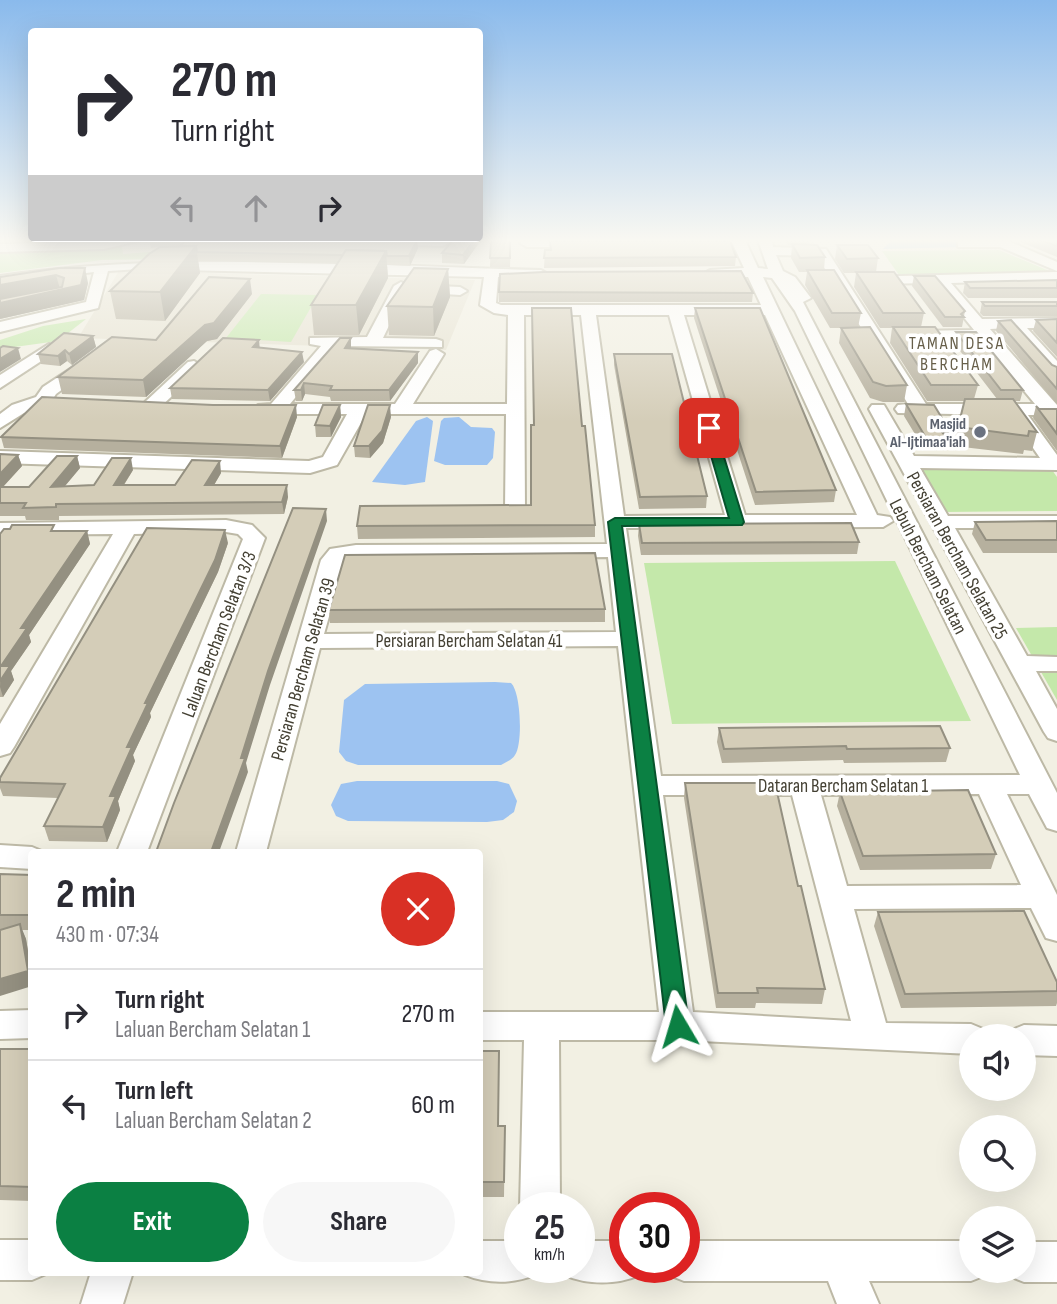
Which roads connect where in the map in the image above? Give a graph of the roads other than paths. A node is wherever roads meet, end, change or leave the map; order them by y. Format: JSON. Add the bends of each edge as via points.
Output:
{"nodes":[{"id":1,"x":92,"y":301,"type":"edge"},
{"id":2,"x":395,"y":301,"type":"edge"},
{"id":3,"x":488,"y":301,"type":"edge"},
{"id":4,"x":767,"y":301,"type":"edge"},
{"id":5,"x":796,"y":301,"type":"edge"},
{"id":6,"x":805,"y":301,"type":"edge"},
{"id":7,"x":842,"y":301,"type":"edge"},
{"id":8,"x":958,"y":301,"type":"edge"},
{"id":9,"x":803,"y":304,"type":"junction"},
{"id":10,"x":962,"y":306,"type":"junction"},
{"id":11,"x":989,"y":306,"type":"edge"},
{"id":12,"x":588,"y":310,"type":"junction"},
{"id":13,"x":675,"y":310,"type":"junction"},
{"id":14,"x":771,"y":310,"type":"junction"},
{"id":15,"x":516,"y":311,"type":"junction"},
{"id":16,"x":922,"y":313,"type":"edge"},
{"id":17,"x":1057,"y":323,"type":"edge"},
{"id":18,"x":1015,"y":324,"type":"junction"},
{"id":19,"x":0,"y":327,"type":"edge"},
{"id":20,"x":982,"y":330,"type":"junction"},
{"id":21,"x":814,"y":336,"type":"junction"},
{"id":22,"x":874,"y":336,"type":"junction"},
{"id":23,"x":938,"y":336,"type":"junction"},
{"id":24,"x":373,"y":342,"type":"junction"},
{"id":25,"x":49,"y":349,"type":"edge"},
{"id":26,"x":106,"y":349,"type":"edge"},
{"id":27,"x":205,"y":355,"type":"edge"},
{"id":28,"x":954,"y":357,"type":"edge"},
{"id":29,"x":1057,"y":371,"type":"edge"},
{"id":30,"x":0,"y":383,"type":"edge"},
{"id":31,"x":977,"y":388,"type":"edge"},
{"id":32,"x":43,"y":401,"type":"junction"},
{"id":33,"x":70,"y":402,"type":"edge"},
{"id":34,"x":177,"y":407,"type":"edge"},
{"id":35,"x":240,"y":409,"type":"edge"},
{"id":36,"x":276,"y":409,"type":"junction"},
{"id":37,"x":515,"y":409,"type":"junction"},
{"id":38,"x":851,"y":409,"type":"junction"},
{"id":39,"x":878,"y":409,"type":"junction"},
{"id":40,"x":920,"y":409,"type":"junction"},
{"id":41,"x":359,"y":410,"type":"junction"},
{"id":42,"x":400,"y":410,"type":"junction"},
{"id":43,"x":992,"y":410,"type":"junction"},
{"id":44,"x":1015,"y":410,"type":"junction"},
{"id":45,"x":1053,"y":410,"type":"edge"},
{"id":46,"x":0,"y":423,"type":"edge"},
{"id":47,"x":1034,"y":435,"type":"junction"},
{"id":48,"x":1057,"y":435,"type":"edge"},
{"id":49,"x":0,"y":457,"type":"edge"},
{"id":50,"x":906,"y":462,"type":"junction"},
{"id":51,"x":1056,"y":464,"type":"edge"},
{"id":52,"x":515,"y":511,"type":"edge"},
{"id":53,"x":870,"y":521,"type":"junction"},
{"id":54,"x":906,"y":521,"type":"junction"},
{"id":55,"x":615,"y":522,"type":"junction"},
{"id":56,"x":737,"y":522,"type":"junction"},
{"id":57,"x":939,"y":522,"type":"junction"},
{"id":58,"x":1057,"y":522,"type":"edge"},
{"id":59,"x":127,"y":528,"type":"junction"},
{"id":60,"x":0,"y":529,"type":"edge"},
{"id":61,"x":618,"y":550,"type":"junction"},
{"id":62,"x":629,"y":639,"type":"junction"},
{"id":63,"x":309,"y":641,"type":"junction"},
{"id":64,"x":1017,"y":663,"type":"junction"},
{"id":65,"x":1057,"y":664,"type":"edge"},
{"id":66,"x":8,"y":719,"type":"edge"},
{"id":67,"x":1057,"y":732,"type":"edge"},
{"id":68,"x":0,"y":747,"type":"edge"},
{"id":69,"x":1038,"y":784,"type":"junction"},
{"id":70,"x":989,"y":785,"type":"junction"},
{"id":71,"x":648,"y":786,"type":"junction"},
{"id":72,"x":804,"y":786,"type":"junction"},
{"id":73,"x":1057,"y":821,"type":"edge"},
{"id":74,"x":133,"y":849,"type":"edge"},
{"id":75,"x":252,"y":849,"type":"edge"},
{"id":76,"x":0,"y":856,"type":"edge"},
{"id":77,"x":28,"y":858,"type":"edge"},
{"id":78,"x":1042,"y":896,"type":"junction"},
{"id":79,"x":836,"y":898,"type":"junction"},
{"id":80,"x":1057,"y":929,"type":"edge"},
{"id":81,"x":28,"y":1024,"type":"edge"},
{"id":82,"x":0,"y":1025,"type":"edge"},
{"id":83,"x":483,"y":1026,"type":"edge"},
{"id":84,"x":542,"y":1026,"type":"junction"},
{"id":85,"x":678,"y":1026,"type":"junction"},
{"id":86,"x":873,"y":1037,"type":"junction"},
{"id":87,"x":959,"y":1039,"type":"edge"},
{"id":88,"x":1036,"y":1040,"type":"edge"},
{"id":89,"x":1057,"y":1041,"type":"edge"},
{"id":90,"x":540,"y":1192,"type":"edge"},
{"id":91,"x":0,"y":1260,"type":"edge"},
{"id":92,"x":28,"y":1261,"type":"edge"},
{"id":93,"x":483,"y":1261,"type":"edge"},
{"id":94,"x":504,"y":1261,"type":"edge"},
{"id":95,"x":700,"y":1261,"type":"edge"},
{"id":96,"x":840,"y":1261,"type":"junction"},
{"id":97,"x":959,"y":1261,"type":"edge"},
{"id":98,"x":1036,"y":1262,"type":"edge"},
{"id":99,"x":1057,"y":1262,"type":"edge"},
{"id":100,"x":111,"y":1276,"type":"edge"},
{"id":101,"x":102,"y":1304,"type":"edge"},
{"id":102,"x":858,"y":1304,"type":"edge"}],
"edges":[{"from":1,"to":19,"type":"street","via":[[89,307]]},
{"from":2,"to":24,"type":"street"},
{"from":3,"to":15,"type":"street","via":[[499,310]]},
{"from":4,"to":14,"type":"street"},
{"from":5,"to":9,"type":"street"},
{"from":6,"to":9,"type":"street"},
{"from":7,"to":22,"type":"street"},
{"from":8,"to":10,"type":"street"},
{"from":9,"to":21,"type":"street","name":"Lebuh Bercham Selatan"},
{"from":10,"to":11,"type":"street"},
{"from":10,"to":20,"type":"street"},
{"from":12,"to":13,"type":"street"},
{"from":12,"to":15,"type":"street"},
{"from":12,"to":55,"type":"street","via":[[604,357]]},
{"from":13,"to":14,"type":"street"},
{"from":13,"to":56,"type":"street","via":[[682,357]]},
{"from":14,"to":53,"type":"street"},
{"from":15,"to":37,"type":"street"},
{"from":16,"to":23,"type":"street"},
{"from":17,"to":18,"type":"street"},
{"from":18,"to":20,"type":"street"},
{"from":18,"to":29,"type":"street"},
{"from":20,"to":23,"type":"street"},
{"from":20,"to":45,"type":"street"},
{"from":21,"to":22,"type":"street"},
{"from":21,"to":38,"type":"street","name":"Lebuh Bercham Selatan"},
{"from":22,"to":23,"type":"street"},
{"from":22,"to":40,"type":"street"},
{"from":23,"to":28,"type":"street"},
{"from":24,"to":36,"type":"street","via":[[322,345]]},
{"from":24,"to":42,"type":"street","via":[[436,349]]},
{"from":25,"to":30,"type":"street"},
{"from":26,"to":32,"type":"street"},
{"from":27,"to":34,"type":"street","via":[[144,406]]},
{"from":31,"to":43,"type":"street"},
{"from":32,"to":33,"type":"street"},
{"from":32,"to":46,"type":"street","via":[[18,409]]},
{"from":35,"to":36,"type":"street"},
{"from":36,"to":41,"type":"street"},
{"from":37,"to":42,"type":"street"},
{"from":37,"to":52,"type":"street"},
{"from":38,"to":39,"type":"street"},
{"from":38,"to":54,"type":"street","name":"Lebuh Bercham Selatan"},
{"from":39,"to":40,"type":"street"},
{"from":39,"to":50,"type":"street","name":"Persiaran Bercham Selatan 25"},
{"from":40,"to":43,"type":"street"},
{"from":41,"to":42,"type":"street"},
{"from":41,"to":49,"type":"street","via":[[330,461],[310,467]]},
{"from":43,"to":44,"type":"street"},
{"from":44,"to":45,"type":"street"},
{"from":44,"to":47,"type":"street"},
{"from":47,"to":48,"type":"street"},
{"from":47,"to":51,"type":"street"},
{"from":50,"to":51,"type":"street"},
{"from":50,"to":57,"type":"street","name":"Persiaran Bercham Selatan 25"},
{"from":53,"to":54,"type":"street"},
{"from":53,"to":56,"type":"street"},
{"from":54,"to":69,"type":"street","name":"Lebuh Bercham Selatan"},
{"from":55,"to":56,"type":"street"},
{"from":55,"to":61,"type":"street"},
{"from":57,"to":58,"type":"street"},
{"from":57,"to":64,"type":"street","name":"Persiaran Bercham Selatan 25"},
{"from":59,"to":60,"type":"street","name":"Laluan Bercham Selatan 3/3"},
{"from":59,"to":66,"type":"street"},
{"from":59,"to":74,"type":"street","name":"Laluan Bercham Selatan 3/3","via":[[226,526],[245,529],[254,538]]},
{"from":61,"to":62,"type":"street"},
{"from":61,"to":63,"type":"street","name":"Persiaran Bercham Selatan 39","via":[[346,552],[332,561]]},
{"from":62,"to":63,"type":"street","name":"Persiaran Bercham Selatan 41"},
{"from":62,"to":71,"type":"street"},
{"from":63,"to":75,"type":"street","name":"Persiaran Bercham Selatan 39"},
{"from":64,"to":65,"type":"street"},
{"from":64,"to":67,"type":"street","name":"Persiaran Bercham Selatan 25"},
{"from":66,"to":68,"type":"street"},
{"from":69,"to":70,"type":"street","name":"Dataran Bercham Selatan 1"},
{"from":69,"to":73,"type":"street","name":"Lebuh Bercham Selatan"},
{"from":70,"to":72,"type":"street","name":"Dataran Bercham Selatan 1"},
{"from":70,"to":78,"type":"street"},
{"from":71,"to":72,"type":"street","name":"Dataran Bercham Selatan 1"},
{"from":71,"to":85,"type":"street"},
{"from":72,"to":79,"type":"street"},
{"from":76,"to":77,"type":"street"},
{"from":78,"to":79,"type":"street"},
{"from":78,"to":80,"type":"street"},
{"from":79,"to":86,"type":"street"},
{"from":81,"to":82,"type":"street"},
{"from":83,"to":84,"type":"street"},
{"from":84,"to":85,"type":"street"},
{"from":84,"to":90,"type":"street"},
{"from":85,"to":86,"type":"street"},
{"from":86,"to":87,"type":"street"},
{"from":88,"to":89,"type":"street"},
{"from":91,"to":92,"type":"street"},
{"from":93,"to":94,"type":"street"},
{"from":95,"to":96,"type":"street"},
{"from":96,"to":97,"type":"street"},
{"from":96,"to":102,"type":"street"},
{"from":98,"to":99,"type":"street"},
{"from":100,"to":101,"type":"street"}]}
